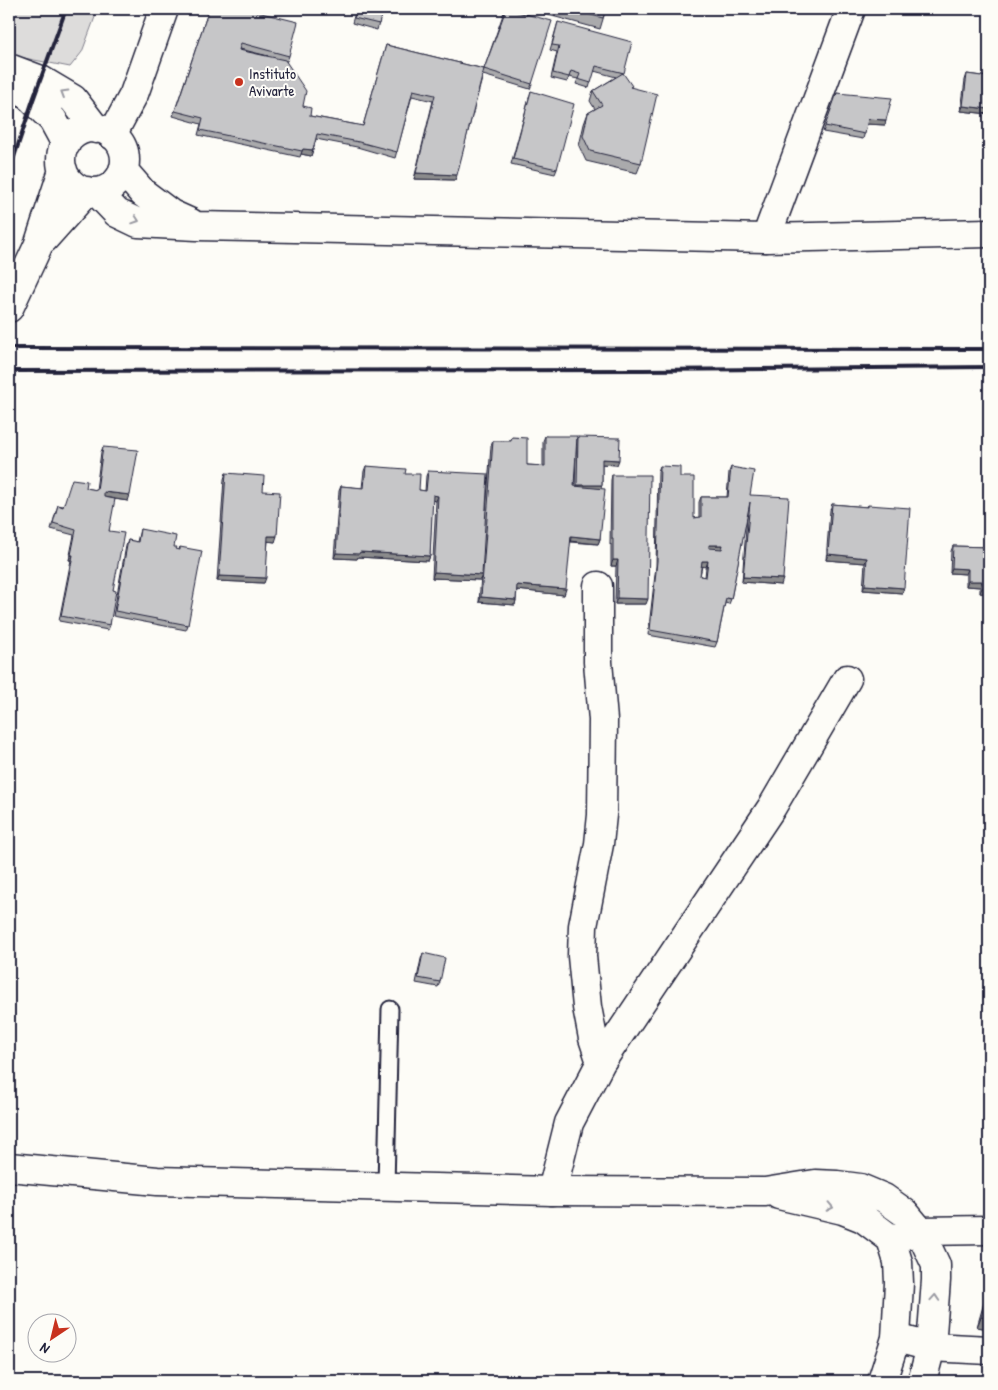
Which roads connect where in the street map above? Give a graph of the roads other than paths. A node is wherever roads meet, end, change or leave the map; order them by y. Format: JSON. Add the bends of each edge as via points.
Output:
{"nodes":[{"id":1,"x":164,"y":9,"type":"edge"},
{"id":2,"x":851,"y":9,"type":"edge"},
{"id":3,"x":9,"y":68,"type":"edge"},
{"id":4,"x":9,"y":79,"type":"edge"},
{"id":5,"x":104,"y":132,"type":"junction"},
{"id":6,"x":64,"y":157,"type":"junction"},
{"id":7,"x":123,"y":170,"type":"junction"},
{"id":8,"x":92,"y":192,"type":"junction"},
{"id":9,"x":197,"y":226,"type":"junction"},
{"id":10,"x":989,"y":233,"type":"edge"},
{"id":11,"x":766,"y":238,"type":"junction"},
{"id":12,"x":35,"y":252,"type":"junction"},
{"id":13,"x":9,"y":308,"type":"edge"},
{"id":14,"x":598,"y":586,"type":"dead end"},
{"id":15,"x":847,"y":679,"type":"dead end"},
{"id":16,"x":390,"y":1009,"type":"dead end"},
{"id":17,"x":601,"y":1062,"type":"junction"},
{"id":18,"x":9,"y":1167,"type":"edge"},
{"id":19,"x":386,"y":1187,"type":"junction"},
{"id":20,"x":552,"y":1191,"type":"junction"},
{"id":21,"x":765,"y":1192,"type":"junction"},
{"id":22,"x":989,"y":1230,"type":"edge"},
{"id":23,"x":920,"y":1231,"type":"junction"},
{"id":24,"x":891,"y":1239,"type":"junction"},
{"id":25,"x":896,"y":1338,"type":"junction"},
{"id":26,"x":931,"y":1347,"type":"junction"},
{"id":27,"x":989,"y":1350,"type":"edge"},
{"id":28,"x":882,"y":1381,"type":"edge"},
{"id":29,"x":922,"y":1381,"type":"edge"}],
"edges":[{"from":1,"to":5,"type":"street","via":[[134,94]]},
{"from":2,"to":11,"type":"street"},
{"from":5,"to":3,"type":"street","one_way":true,"via":[[74,99],[41,80]]},
{"from":4,"to":6,"type":"street","via":[[53,120]]},
{"from":5,"to":6,"type":"street","via":[[84,130],[73,135]]},
{"from":5,"to":7,"type":"street","via":[[119,142],[124,151]]},
{"from":6,"to":8,"type":"street","via":[[68,180],[76,187]]},
{"from":6,"to":12,"type":"street"},
{"from":7,"to":8,"type":"street","via":[[113,185]]},
{"from":7,"to":9,"type":"street","via":[[143,193],[171,214]]},
{"from":8,"to":9,"type":"street","one_way":true,"via":[[117,213],[138,223]]},
{"from":8,"to":12,"type":"street"},
{"from":9,"to":11,"type":"street"},
{"from":10,"to":11,"type":"street"},
{"from":12,"to":13,"type":"street"},
{"from":14,"to":17,"type":"street","via":[[598,662],[603,720],[602,815],[583,926],[582,956],[587,1007]]},
{"from":15,"to":17,"type":"street","via":[[772,807]]},
{"from":16,"to":19,"type":"lane"},
{"from":17,"to":20,"type":"street","via":[[569,1123]]},
{"from":18,"to":19,"type":"street","via":[[157,1181]]},
{"from":19,"to":20,"type":"street"},
{"from":20,"to":21,"type":"street"},
{"from":21,"to":23,"type":"street","via":[[814,1184],[860,1188],[884,1198],[905,1213]]},
{"from":21,"to":24,"type":"street","one_way":true,"via":[[843,1210],[863,1218]]},
{"from":22,"to":23,"type":"street"},
{"from":23,"to":24,"type":"street"},
{"from":26,"to":23,"type":"street","one_way":true,"via":[[936,1265]]},
{"from":24,"to":25,"type":"street","via":[[900,1283]]},
{"from":25,"to":26,"type":"street"},
{"from":25,"to":28,"type":"street"},
{"from":26,"to":27,"type":"street"},
{"from":26,"to":29,"type":"street"}]}
